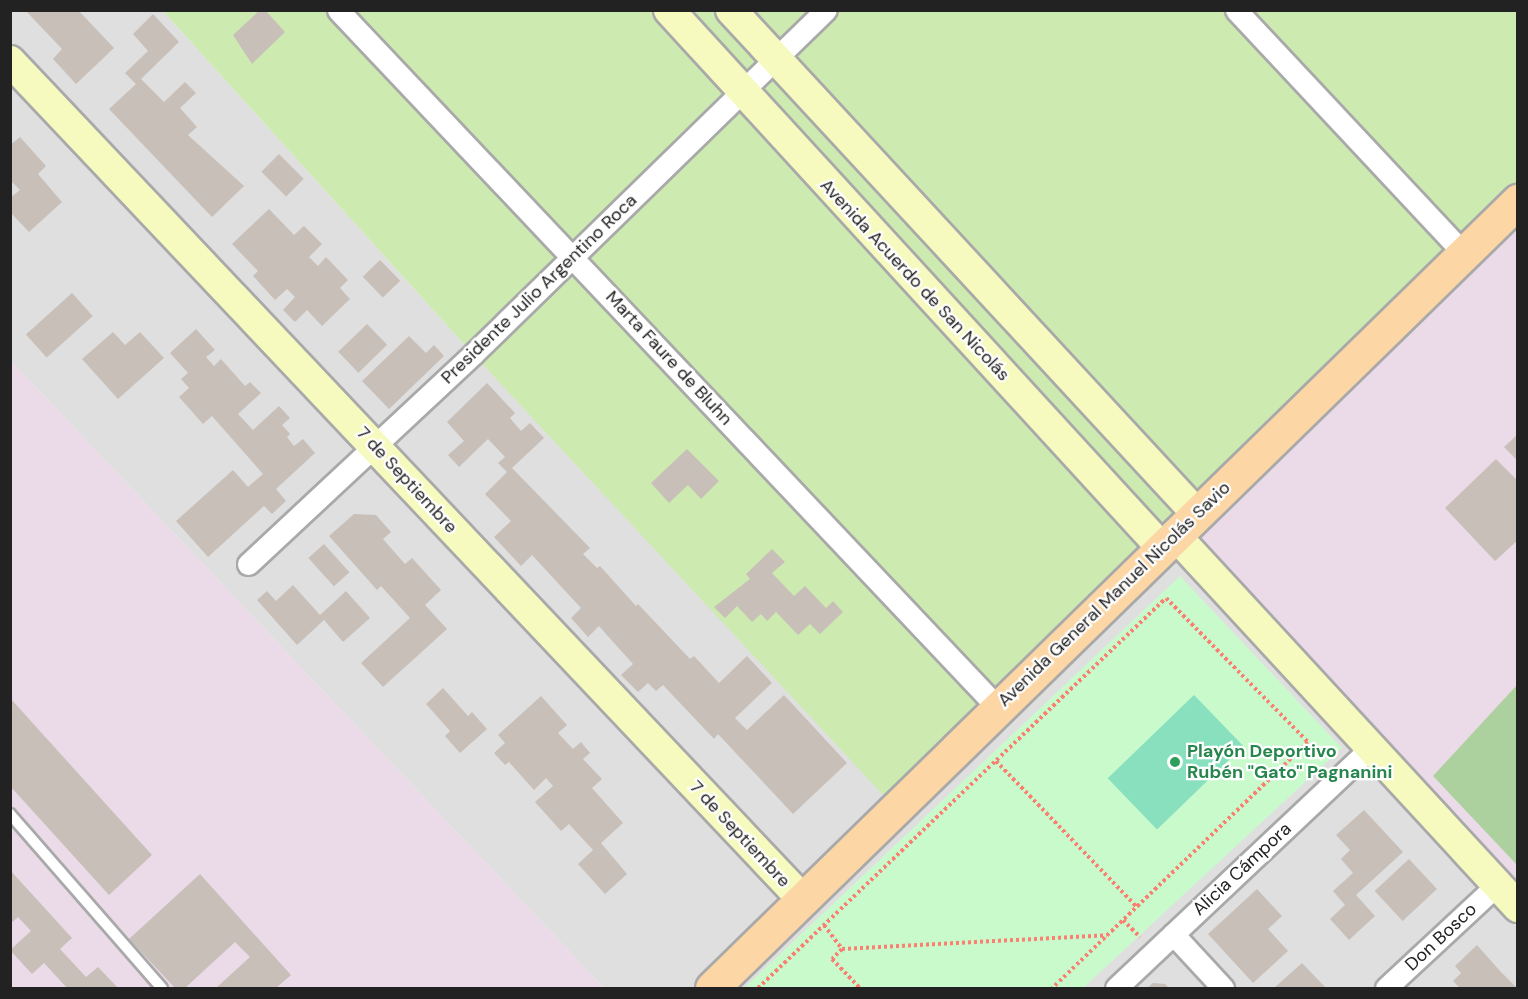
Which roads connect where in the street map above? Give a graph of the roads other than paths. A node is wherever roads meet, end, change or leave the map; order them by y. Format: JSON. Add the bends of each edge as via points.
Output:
{"nodes":[{"id":1,"x":338,"y":10,"type":"edge"},
{"id":2,"x":669,"y":10,"type":"edge"},
{"id":3,"x":731,"y":10,"type":"edge"},
{"id":4,"x":826,"y":10,"type":"edge"},
{"id":5,"x":1236,"y":10,"type":"edge"},
{"id":6,"x":776,"y":59,"type":"junction"},
{"id":7,"x":10,"y":61,"type":"edge"},
{"id":8,"x":742,"y":92,"type":"junction"},
{"id":9,"x":1518,"y":201,"type":"edge"},
{"id":10,"x":1464,"y":254,"type":"junction"},
{"id":11,"x":574,"y":256,"type":"junction"},
{"id":12,"x":375,"y":446,"type":"junction"},
{"id":13,"x":1178,"y":532,"type":"junction"},
{"id":14,"x":248,"y":564,"type":"dead end"},
{"id":15,"x":998,"y":708,"type":"junction"},
{"id":16,"x":1370,"y":749,"type":"junction"},
{"id":17,"x":10,"y":814,"type":"edge"},
{"id":18,"x":1497,"y":885,"type":"junction"},
{"id":19,"x":803,"y":900,"type":"junction"},
{"id":20,"x":1518,"y":907,"type":"edge"},
{"id":21,"x":1173,"y":934,"type":"junction"},
{"id":22,"x":162,"y":988,"type":"edge"},
{"id":23,"x":712,"y":988,"type":"edge"},
{"id":24,"x":1116,"y":988,"type":"edge"},
{"id":25,"x":1223,"y":988,"type":"edge"},
{"id":26,"x":1386,"y":988,"type":"edge"}],
"edges":[{"from":1,"to":11,"type":"street","name":"Marta Faure de Bluhn"},
{"from":2,"to":8,"type":"street","name":"Avenida Acuerdo de San Nicolás"},
{"from":3,"to":6,"type":"street","name":"Avenida Acuerdo de San Nicolás"},
{"from":4,"to":6,"type":"street","name":"Presidente Julio Argentino Roca"},
{"from":5,"to":10,"type":"street"},
{"from":6,"to":8,"type":"street","name":"Presidente Julio Argentino Roca"},
{"from":6,"to":13,"type":"street","name":"Avenida Acuerdo de San Nicolás"},
{"from":7,"to":12,"type":"street","name":"7 de Septiembre"},
{"from":8,"to":11,"type":"street","name":"Presidente Julio Argentino Roca"},
{"from":8,"to":13,"type":"street","name":"Avenida Acuerdo de San Nicolás"},
{"from":9,"to":10,"type":"main road","name":"Avenida General Manuel Nicolás Savio"},
{"from":10,"to":13,"type":"main road","name":"Avenida General Manuel Nicolás Savio"},
{"from":11,"to":12,"type":"street","name":"Presidente Julio Argentino Roca"},
{"from":11,"to":15,"type":"street","name":"Marta Faure de Bluhn"},
{"from":12,"to":14,"type":"street","name":"Presidente Julio Argentino Roca"},
{"from":12,"to":19,"type":"street","name":"7 de Septiembre"},
{"from":13,"to":15,"type":"main road","name":"Avenida General Manuel Nicolás Savio"},
{"from":13,"to":16,"type":"street","name":"Avenida Acuerdo de San Nicolás"},
{"from":15,"to":19,"type":"main road","name":"Avenida General Manuel Nicolás Savio"},
{"from":16,"to":18,"type":"street","name":"Avenida Acuerdo de San Nicolás"},
{"from":16,"to":21,"type":"street","name":"Alicia Cámpora"},
{"from":17,"to":22,"type":"lane"},
{"from":18,"to":20,"type":"street","name":"Avenida Acuerdo de San Nicolás"},
{"from":18,"to":26,"type":"street","name":"Don Bosco"},
{"from":19,"to":23,"type":"main road","name":"Avenida General Manuel Nicolás Savio"},
{"from":21,"to":24,"type":"street","name":"Alicia Cámpora"},
{"from":21,"to":25,"type":"street"}]}
